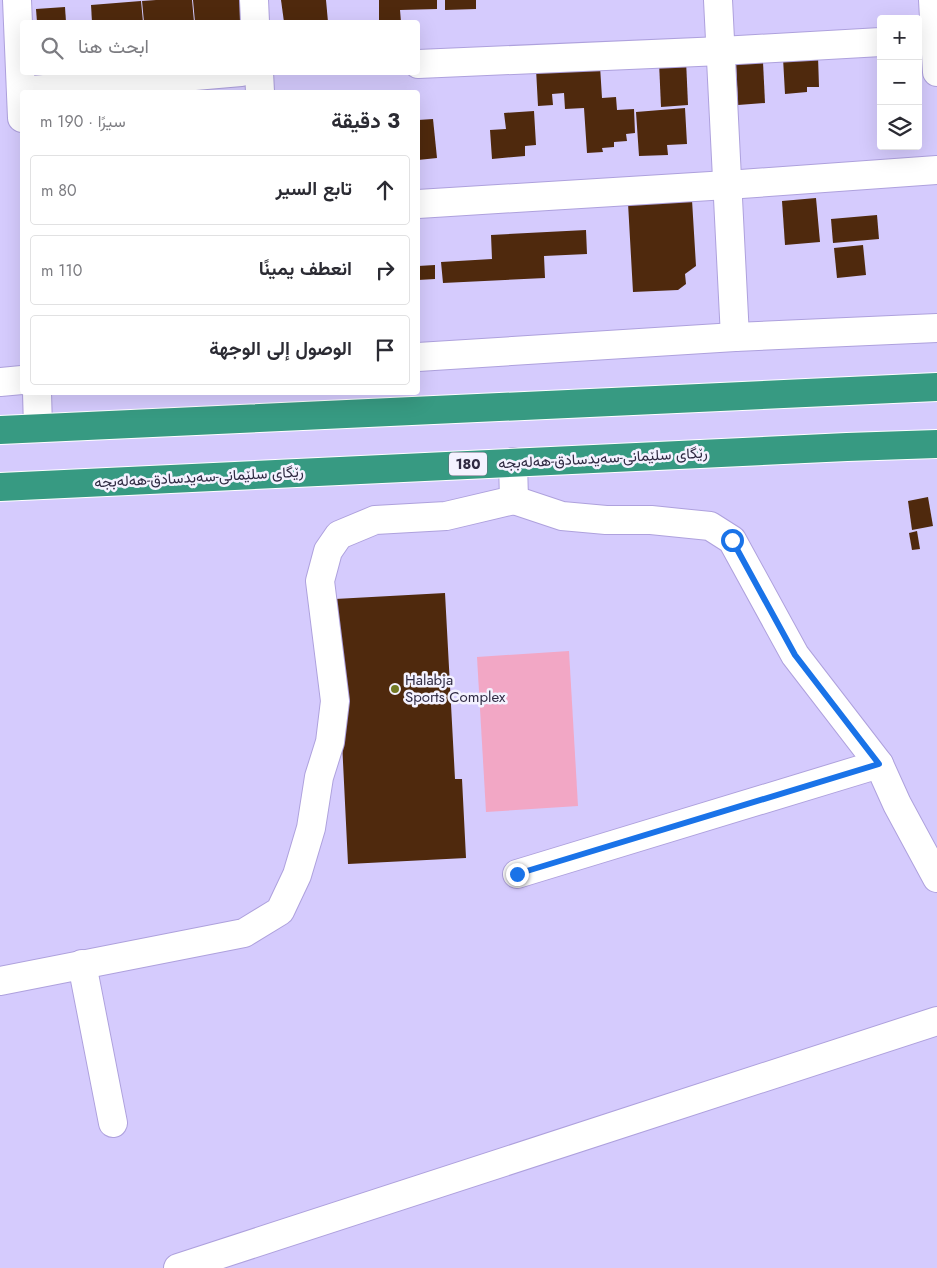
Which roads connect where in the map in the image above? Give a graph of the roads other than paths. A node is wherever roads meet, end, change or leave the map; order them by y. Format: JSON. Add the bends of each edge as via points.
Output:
{"nodes":[{"id":1,"x":17,"y":0,"type":"edge"},
{"id":2,"x":254,"y":0,"type":"edge"},
{"id":3,"x":718,"y":0,"type":"edge"},
{"id":4,"x":933,"y":0,"type":"edge"},
{"id":5,"x":255,"y":20,"type":"edge"},
{"id":6,"x":930,"y":39,"type":"edge"},
{"id":7,"x":877,"y":42,"type":"edge"},
{"id":8,"x":721,"y":51,"type":"junction"},
{"id":9,"x":420,"y":64,"type":"edge"},
{"id":10,"x":20,"y":68,"type":"edge"},
{"id":11,"x":937,"y":72,"type":"edge"},
{"id":12,"x":20,"y":75,"type":"edge"},
{"id":13,"x":206,"y":75,"type":"edge"},
{"id":14,"x":258,"y":75,"type":"edge"},
{"id":15,"x":21,"y":90,"type":"edge"},
{"id":16,"x":33,"y":90,"type":"edge"},
{"id":17,"x":260,"y":90,"type":"edge"},
{"id":18,"x":937,"y":170,"type":"edge"},
{"id":19,"x":727,"y":185,"type":"junction"},
{"id":20,"x":420,"y":204,"type":"edge"},
{"id":21,"x":937,"y":328,"type":"edge"},
{"id":22,"x":734,"y":337,"type":"junction"},
{"id":23,"x":420,"y":356,"type":"edge"},
{"id":24,"x":20,"y":380,"type":"edge"},
{"id":25,"x":0,"y":382,"type":"edge"},
{"id":26,"x":937,"y":387,"type":"edge"},
{"id":27,"x":37,"y":395,"type":"edge"},
{"id":28,"x":38,"y":428,"type":"junction"},
{"id":29,"x":0,"y":430,"type":"edge"},
{"id":30,"x":937,"y":444,"type":"edge"},
{"id":31,"x":513,"y":462,"type":"junction"},
{"id":32,"x":0,"y":487,"type":"edge"},
{"id":33,"x":514,"y":500,"type":"junction"},
{"id":34,"x":879,"y":764,"type":"junction"},
{"id":35,"x":517,"y":874,"type":"dead end"},
{"id":36,"x":937,"y":878,"type":"edge"},
{"id":37,"x":82,"y":964,"type":"junction"},
{"id":38,"x":0,"y":981,"type":"edge"},
{"id":39,"x":937,"y":1021,"type":"edge"},
{"id":40,"x":113,"y":1123,"type":"dead end"},
{"id":41,"x":178,"y":1268,"type":"edge"}],
"edges":[{"from":1,"to":10,"type":"street"},
{"from":2,"to":5,"type":"street"},
{"from":3,"to":8,"type":"street"},
{"from":4,"to":6,"type":"street"},
{"from":6,"to":11,"type":"street"},
{"from":7,"to":8,"type":"street"},
{"from":8,"to":9,"type":"street"},
{"from":8,"to":19,"type":"street"},
{"from":12,"to":15,"type":"street"},
{"from":13,"to":16,"type":"street"},
{"from":14,"to":17,"type":"street"},
{"from":18,"to":19,"type":"street"},
{"from":19,"to":20,"type":"street"},
{"from":19,"to":22,"type":"street"},
{"from":21,"to":22,"type":"street"},
{"from":22,"to":23,"type":"street"},
{"from":24,"to":25,"type":"street"},
{"from":26,"to":28,"type":"highway"},
{"from":27,"to":28,"type":"street"},
{"from":28,"to":29,"type":"highway"},
{"from":30,"to":31,"type":"highway","name":"رێگای سلێمانی-سەیدسادق-هەلەبجە","number":"180"},
{"from":31,"to":32,"type":"highway","name":"رێگای سلێمانی-سەیدسادق-هەلەبجە","number":"180"},
{"from":31,"to":33,"type":"street"},
{"from":33,"to":34,"type":"street","via":[[562,516],[710,526],[732,540],[795,655]]},
{"from":33,"to":37,"type":"street","via":[[446,516],[375,520],[339,535],[328,551],[320,582],[335,701],[330,742],[319,777],[311,828],[297,875],[280,911],[244,932]]},
{"from":34,"to":35,"type":"street"},
{"from":34,"to":36,"type":"street"},
{"from":37,"to":38,"type":"street"},
{"from":37,"to":40,"type":"street"},
{"from":39,"to":41,"type":"street"}]}
